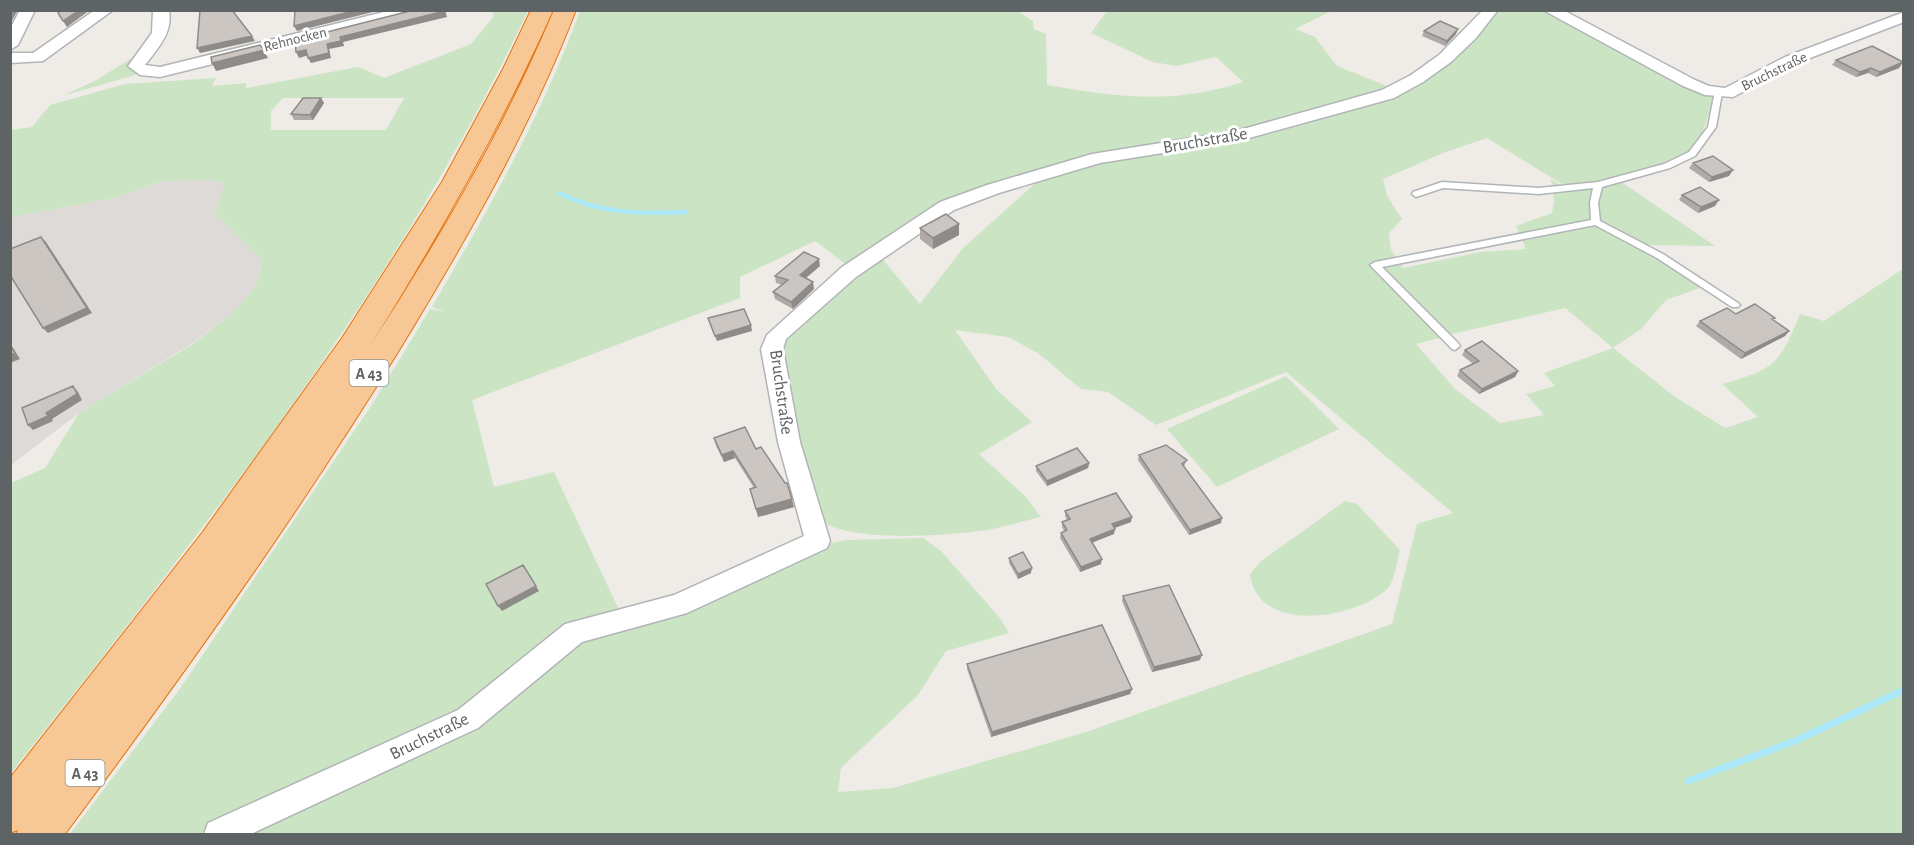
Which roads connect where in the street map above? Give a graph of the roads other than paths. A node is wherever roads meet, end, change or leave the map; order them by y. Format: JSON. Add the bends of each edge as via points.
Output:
{"nodes":[{"id":1,"x":28,"y":10,"type":"edge"},
{"id":2,"x":106,"y":10,"type":"edge"},
{"id":3,"x":160,"y":10,"type":"edge"},
{"id":4,"x":413,"y":10,"type":"edge"},
{"id":5,"x":542,"y":10,"type":"edge"},
{"id":6,"x":565,"y":10,"type":"edge"},
{"id":7,"x":1491,"y":10,"type":"edge"},
{"id":8,"x":1550,"y":10,"type":"edge"},
{"id":9,"x":1904,"y":16,"type":"edge"},
{"id":10,"x":10,"y":45,"type":"edge"},
{"id":11,"x":10,"y":58,"type":"edge"},
{"id":12,"x":1718,"y":93,"type":"junction"},
{"id":13,"x":1598,"y":185,"type":"junction"},
{"id":14,"x":1416,"y":194,"type":"dead end"},
{"id":15,"x":1596,"y":222,"type":"junction"},
{"id":16,"x":1736,"y":305,"type":"dead end"},
{"id":17,"x":1455,"y":346,"type":"dead end"},
{"id":18,"x":114,"y":706,"type":"junction"},
{"id":19,"x":10,"y":812,"type":"edge"},
{"id":20,"x":39,"y":834,"type":"edge"},
{"id":21,"x":219,"y":834,"type":"edge"}],
"edges":[{"from":1,"to":10,"type":"street"},
{"from":2,"to":11,"type":"street","via":[[37,58]]},
{"from":3,"to":4,"type":"street","name":"Rehnocken","via":[[162,33],[136,66],[146,72],[160,72]]},
{"from":5,"to":18,"type":"highway","number":"A 43","via":[[456,181],[399,278],[236,516]]},
{"from":6,"to":18,"type":"highway","number":"A 43","via":[[488,176],[358,392],[305,470]]},
{"from":7,"to":21,"type":"street","name":"Bruchstraße","via":[[1477,29],[1432,66],[1388,94],[1238,136],[1098,158],[993,189],[927,217],[849,272],[777,335],[772,349],[789,442],[818,541],[678,605],[574,632],[468,719]]},
{"from":8,"to":12,"type":"street","name":"Bruchstraße"},
{"from":9,"to":12,"type":"street","name":"Bruchstraße","via":[[1791,60],[1734,90]]},
{"from":12,"to":13,"type":"lane","via":[[1712,127],[1692,154],[1667,166]]},
{"from":13,"to":14,"type":"lane","via":[[1539,190],[1442,185]]},
{"from":13,"to":15,"type":"lane","via":[[1593,203]]},
{"from":15,"to":16,"type":"lane","via":[[1660,256]]},
{"from":15,"to":17,"type":"lane","via":[[1375,265]]},
{"from":18,"to":19,"type":"highway","number":"A 43"},
{"from":18,"to":20,"type":"highway","number":"A 43"}]}
